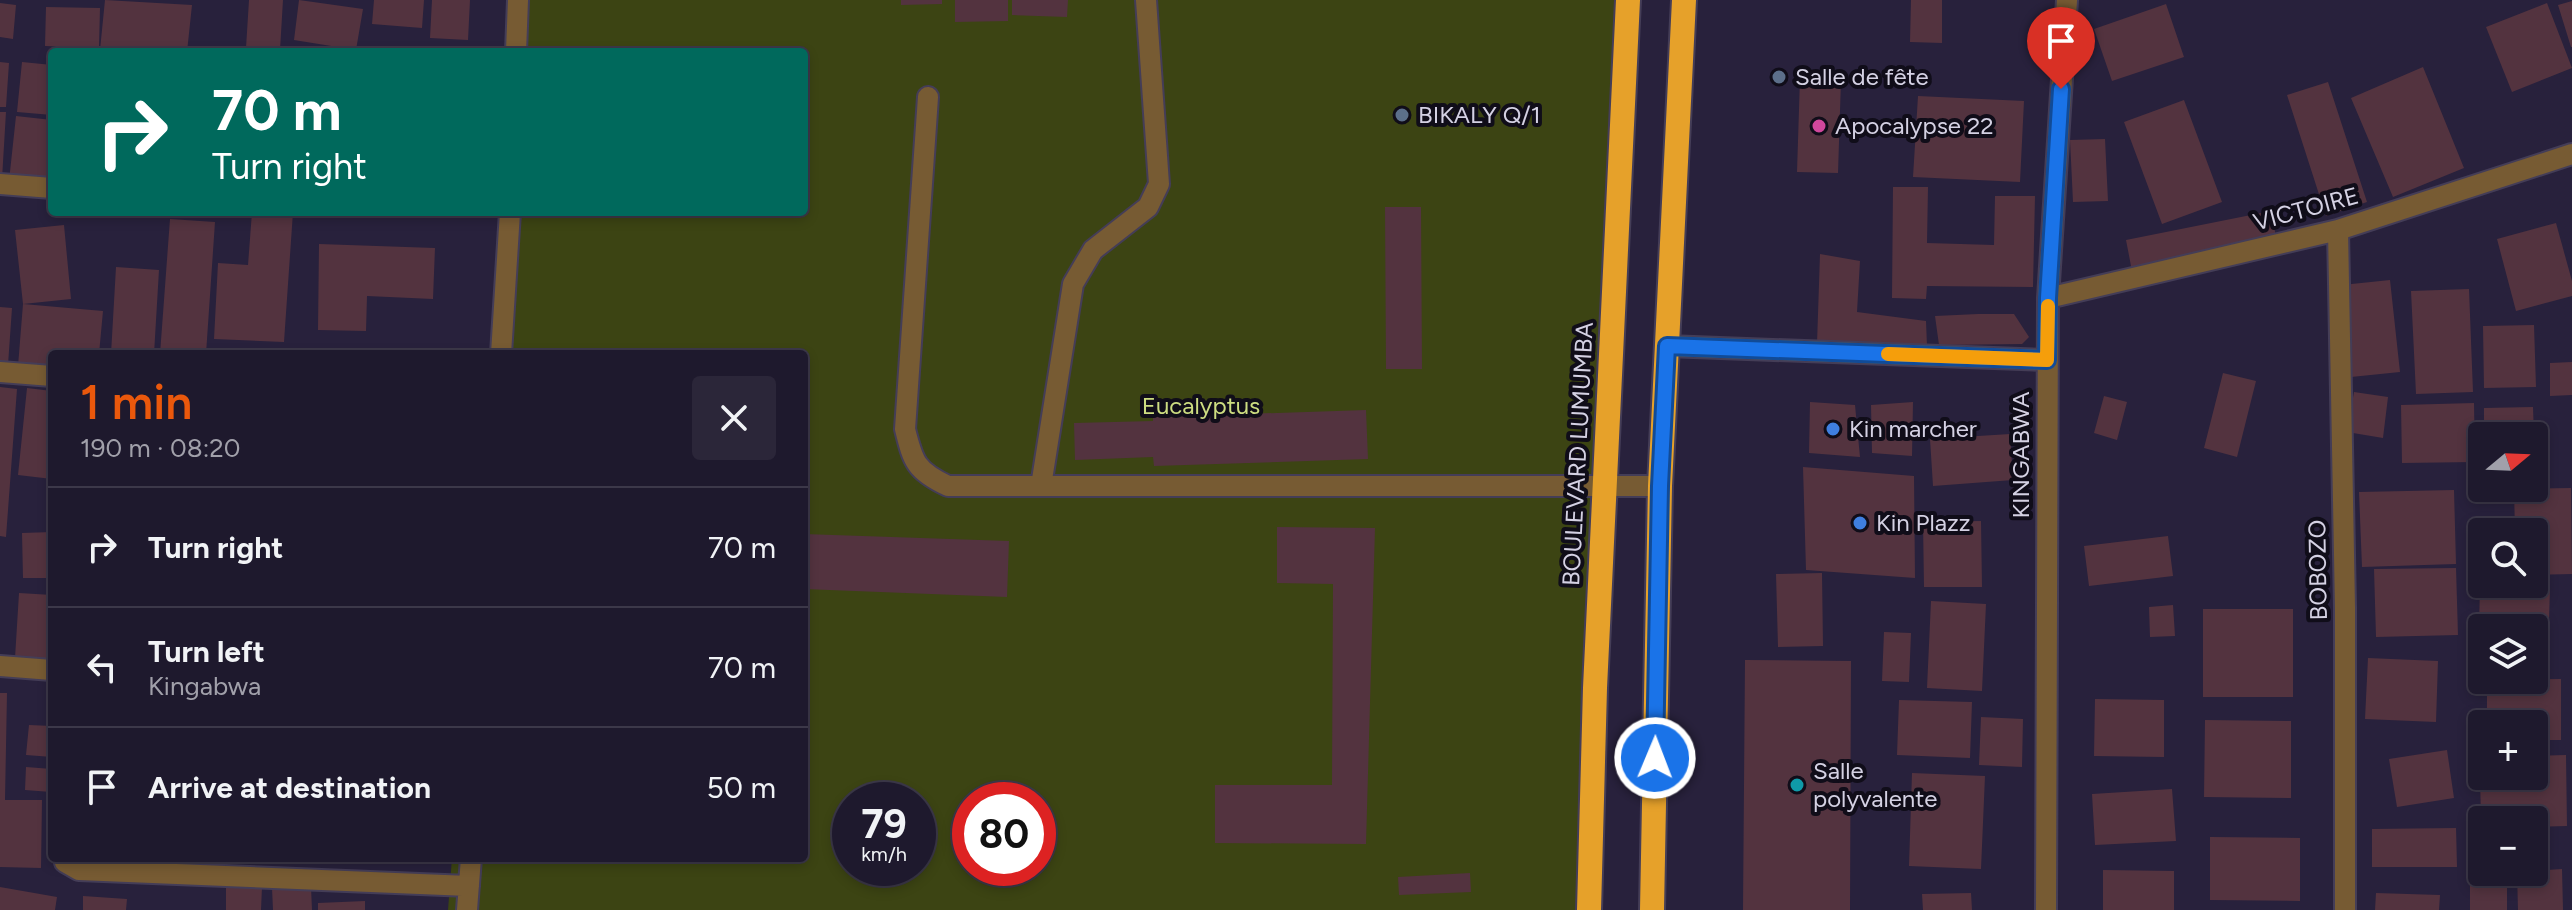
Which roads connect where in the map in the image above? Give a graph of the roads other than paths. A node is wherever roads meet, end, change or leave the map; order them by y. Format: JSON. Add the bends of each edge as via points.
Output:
{"nodes":[{"id":1,"x":518,"y":0,"type":"edge"},
{"id":2,"x":1146,"y":0,"type":"edge"},
{"id":3,"x":1628,"y":0,"type":"edge"},
{"id":4,"x":1684,"y":0,"type":"edge"},
{"id":5,"x":2067,"y":0,"type":"edge"},
{"id":6,"x":516,"y":48,"type":"edge"},
{"id":7,"x":928,"y":97,"type":"dead end"},
{"id":8,"x":2572,"y":154,"type":"edge"},
{"id":9,"x":0,"y":184,"type":"edge"},
{"id":10,"x":48,"y":188,"type":"edge"},
{"id":11,"x":510,"y":216,"type":"edge"},
{"id":12,"x":2338,"y":230,"type":"junction"},
{"id":13,"x":2048,"y":298,"type":"junction"},
{"id":14,"x":1667,"y":346,"type":"junction"},
{"id":15,"x":501,"y":350,"type":"edge"},
{"id":16,"x":2047,"y":360,"type":"junction"},
{"id":17,"x":0,"y":372,"type":"edge"},
{"id":18,"x":48,"y":376,"type":"edge"},
{"id":19,"x":1041,"y":486,"type":"junction"},
{"id":20,"x":1604,"y":486,"type":"junction"},
{"id":21,"x":1660,"y":486,"type":"junction"},
{"id":22,"x":0,"y":666,"type":"edge"},
{"id":23,"x":48,"y":670,"type":"edge"},
{"id":24,"x":65,"y":862,"type":"edge"},
{"id":25,"x":471,"y":862,"type":"edge"},
{"id":26,"x":469,"y":886,"type":"junction"},
{"id":27,"x":467,"y":910,"type":"edge"},
{"id":28,"x":1589,"y":910,"type":"edge"},
{"id":29,"x":1652,"y":910,"type":"edge"},
{"id":30,"x":2046,"y":910,"type":"edge"},
{"id":31,"x":2345,"y":910,"type":"edge"}],
"edges":[{"from":1,"to":6,"type":"street"},
{"from":2,"to":19,"type":"street","via":[[1159,184],[1148,207],[1093,250],[1073,284]]},
{"from":3,"to":20,"type":"highway","name":"BOULEVARD LUMUMBA"},
{"from":4,"to":14,"type":"highway"},
{"from":5,"to":13,"type":"street","name":"KINGABWA"},
{"from":7,"to":19,"type":"street","via":[[905,429],[913,459],[925,475],[948,486]]},
{"from":8,"to":12,"type":"street","name":"VICTOIRE"},
{"from":9,"to":10,"type":"street"},
{"from":11,"to":15,"type":"street"},
{"from":12,"to":13,"type":"street","name":"VICTOIRE"},
{"from":12,"to":31,"type":"street","name":"BOBOZO"},
{"from":13,"to":16,"type":"street","name":"KINGABWA"},
{"from":14,"to":16,"type":"street"},
{"from":14,"to":21,"type":"highway"},
{"from":16,"to":30,"type":"street","name":"KINGABWA"},
{"from":17,"to":18,"type":"street"},
{"from":19,"to":20,"type":"street"},
{"from":20,"to":21,"type":"street"},
{"from":20,"to":28,"type":"highway","name":"BOULEVARD LUMUMBA"},
{"from":21,"to":29,"type":"highway"},
{"from":22,"to":23,"type":"street"},
{"from":24,"to":26,"type":"street","via":[[79,870]]},
{"from":25,"to":26,"type":"street"},
{"from":26,"to":27,"type":"street"}]}
